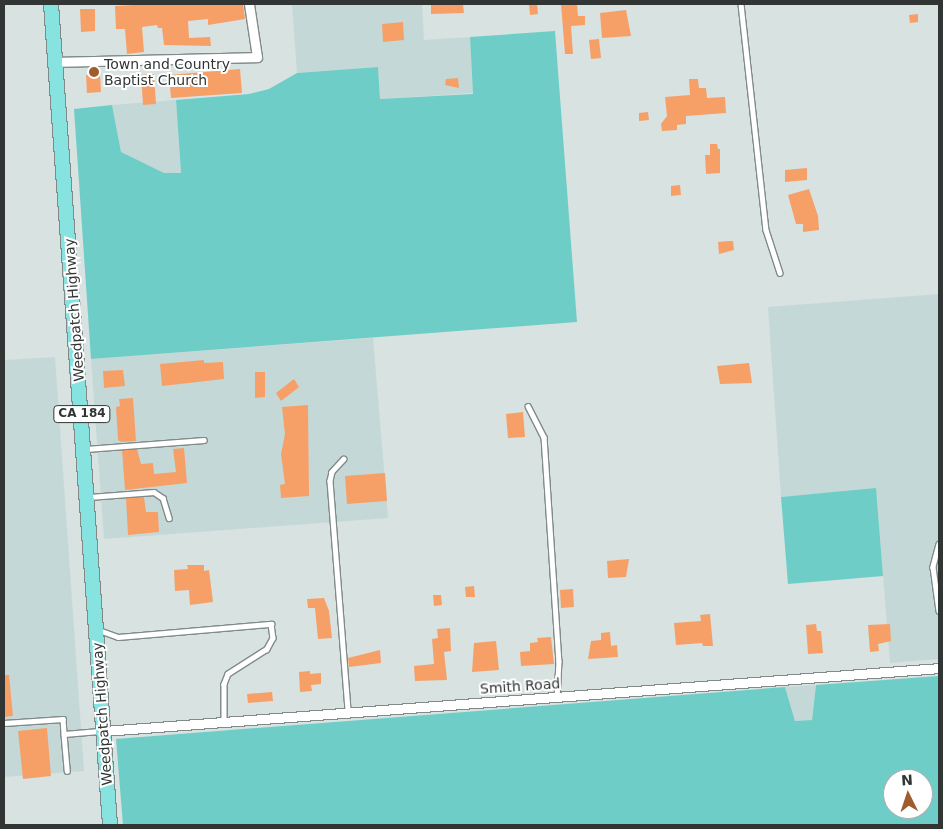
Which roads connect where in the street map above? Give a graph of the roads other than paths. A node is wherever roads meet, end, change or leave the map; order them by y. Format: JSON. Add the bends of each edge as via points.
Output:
{"nodes":[{"id":1,"x":51,"y":4,"type":"edge"},
{"id":2,"x":249,"y":4,"type":"edge"},
{"id":3,"x":741,"y":4,"type":"edge"},
{"id":4,"x":57,"y":62,"type":"junction"},
{"id":5,"x":780,"y":273,"type":"dead end"},
{"id":6,"x":528,"y":406,"type":"dead end"},
{"id":7,"x":204,"y":440,"type":"dead end"},
{"id":8,"x":84,"y":449,"type":"junction"},
{"id":9,"x":344,"y":459,"type":"dead end"},
{"id":10,"x":88,"y":497,"type":"junction"},
{"id":11,"x":169,"y":518,"type":"dead end"},
{"id":12,"x":939,"y":544,"type":"edge"},
{"id":13,"x":939,"y":611,"type":"edge"},
{"id":14,"x":96,"y":627,"type":"junction"},
{"id":15,"x":939,"y":668,"type":"edge"},
{"id":16,"x":557,"y":697,"type":"junction"},
{"id":17,"x":348,"y":713,"type":"junction"},
{"id":18,"x":224,"y":722,"type":"junction"},
{"id":19,"x":4,"y":723,"type":"edge"},
{"id":20,"x":104,"y":731,"type":"junction"},
{"id":21,"x":64,"y":734,"type":"junction"},
{"id":22,"x":67,"y":771,"type":"dead end"},
{"id":23,"x":110,"y":825,"type":"edge"}],
"edges":[{"from":1,"to":4,"type":"main road","name":"Weedpatch Highway","number":"CA 184"},
{"from":2,"to":4,"type":"street","via":[[257,57]]},
{"from":3,"to":5,"type":"lane","via":[[766,230]]},
{"from":4,"to":8,"type":"main road","name":"Weedpatch Highway","number":"CA 184"},
{"from":6,"to":16,"type":"lane","via":[[544,437],[559,661]]},
{"from":7,"to":8,"type":"lane"},
{"from":8,"to":10,"type":"main road","name":"Weedpatch Highway","number":"CA 184"},
{"from":9,"to":17,"type":"lane","via":[[332,472],[330,481]]},
{"from":10,"to":11,"type":"lane","via":[[154,492],[163,498]]},
{"from":10,"to":14,"type":"main road","name":"Weedpatch Highway","number":"CA 184"},
{"from":12,"to":13,"type":"lane","via":[[933,567]]},
{"from":14,"to":18,"type":"lane","via":[[118,637],[271,624],[273,638],[267,649],[228,674],[224,684]]},
{"from":14,"to":20,"type":"main road","name":"Weedpatch Highway","number":"CA 184"},
{"from":15,"to":16,"type":"street","name":"Smith Road"},
{"from":16,"to":17,"type":"street","name":"Smith Road"},
{"from":17,"to":18,"type":"street","name":"Smith Road"},
{"from":18,"to":20,"type":"street","name":"Smith Road"},
{"from":19,"to":21,"type":"lane","via":[[63,719]]},
{"from":20,"to":21,"type":"lane"},
{"from":20,"to":23,"type":"main road","name":"Weedpatch Highway","number":"CA 184"},
{"from":21,"to":22,"type":"lane"}]}
